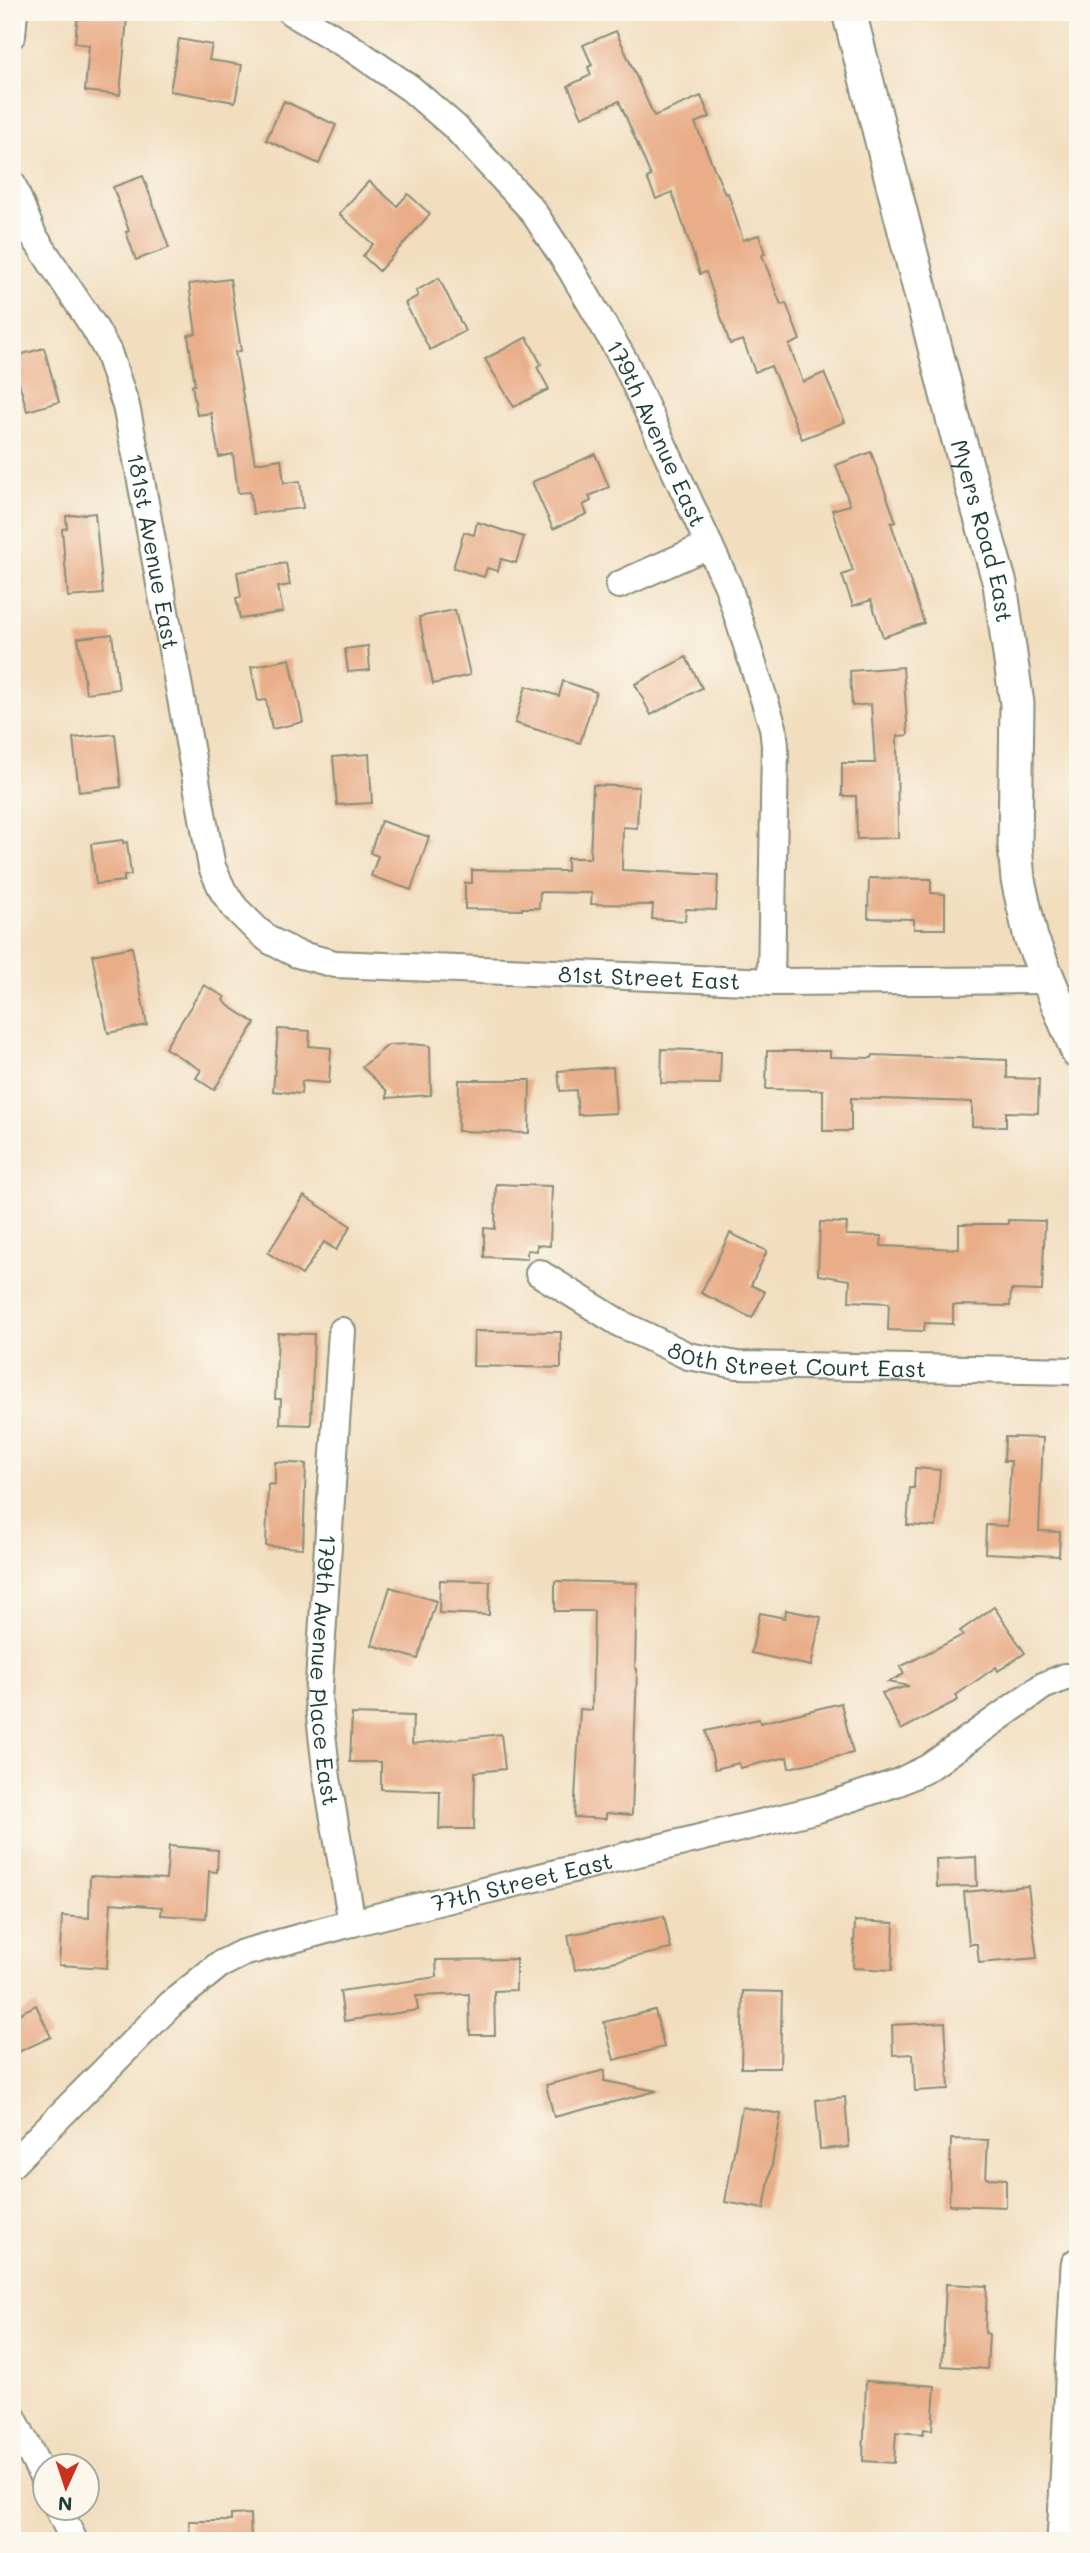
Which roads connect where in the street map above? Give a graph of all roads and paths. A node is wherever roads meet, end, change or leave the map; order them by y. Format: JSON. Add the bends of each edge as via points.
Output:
{"nodes":[{"id":1,"x":15,"y":12,"type":"edge"},
{"id":2,"x":291,"y":12,"type":"edge"},
{"id":3,"x":849,"y":12,"type":"edge"},
{"id":4,"x":12,"y":35,"type":"edge"},
{"id":5,"x":12,"y":184,"type":"edge"},
{"id":6,"x":709,"y":545,"type":"junction"},
{"id":7,"x":619,"y":585,"type":"dead end"},
{"id":8,"x":257,"y":930,"type":"joint"},
{"id":9,"x":1049,"y":980,"type":"junction"},
{"id":10,"x":771,"y":982,"type":"junction"},
{"id":11,"x":1078,"y":1052,"type":"edge"},
{"id":12,"x":539,"y":1273,"type":"dead end"},
{"id":13,"x":342,"y":1331,"type":"dead end"},
{"id":14,"x":1078,"y":1371,"type":"edge"},
{"id":15,"x":1078,"y":1677,"type":"edge"},
{"id":16,"x":352,"y":1923,"type":"junction"},
{"id":17,"x":12,"y":2164,"type":"edge"},
{"id":18,"x":1078,"y":2265,"type":"edge"},
{"id":19,"x":12,"y":2416,"type":"edge"},
{"id":20,"x":32,"y":2455,"type":"edge"},
{"id":21,"x":65,"y":2522,"type":"edge"},
{"id":22,"x":74,"y":2541,"type":"edge"},
{"id":23,"x":1064,"y":2541,"type":"edge"}],
"edges":[{"from":1,"to":4,"type":"street"},
{"from":2,"to":6,"type":"street","name":"179th Avenue East","via":[[410,88],[455,127],[532,210],[625,362]]},
{"from":3,"to":9,"type":"street","name":"Myers Road East","via":[[1000,584],[1017,704],[1018,880],[1031,938]]},
{"from":5,"to":8,"type":"street","name":"181st Avenue East","via":[[33,235],[108,352],[119,385],[212,867],[229,900]]},
{"from":6,"to":7,"type":"street"},
{"from":6,"to":10,"type":"street","name":"179th Avenue East","via":[[728,586],[773,727]]},
{"from":8,"to":10,"type":"street","name":"81st Street East","via":[[298,954],[335,964]]},
{"from":9,"to":10,"type":"street","name":"81st Street East"},
{"from":9,"to":11,"type":"street","name":"Myers Road East"},
{"from":12,"to":14,"type":"street","name":"80th Street Court East","via":[[621,1324],[688,1356],[737,1365]]},
{"from":13,"to":16,"type":"street","name":"179th Avenue Place East","via":[[318,1698]]},
{"from":15,"to":16,"type":"street","name":"77th Street East","via":[[1043,1686],[928,1768],[899,1782],[818,1809]]},
{"from":16,"to":17,"type":"street","name":"77th Street East","via":[[268,1945],[219,1965],[171,2004]]},
{"from":18,"to":23,"type":"street"},
{"from":19,"to":20,"type":"street"},
{"from":21,"to":22,"type":"street"}]}
